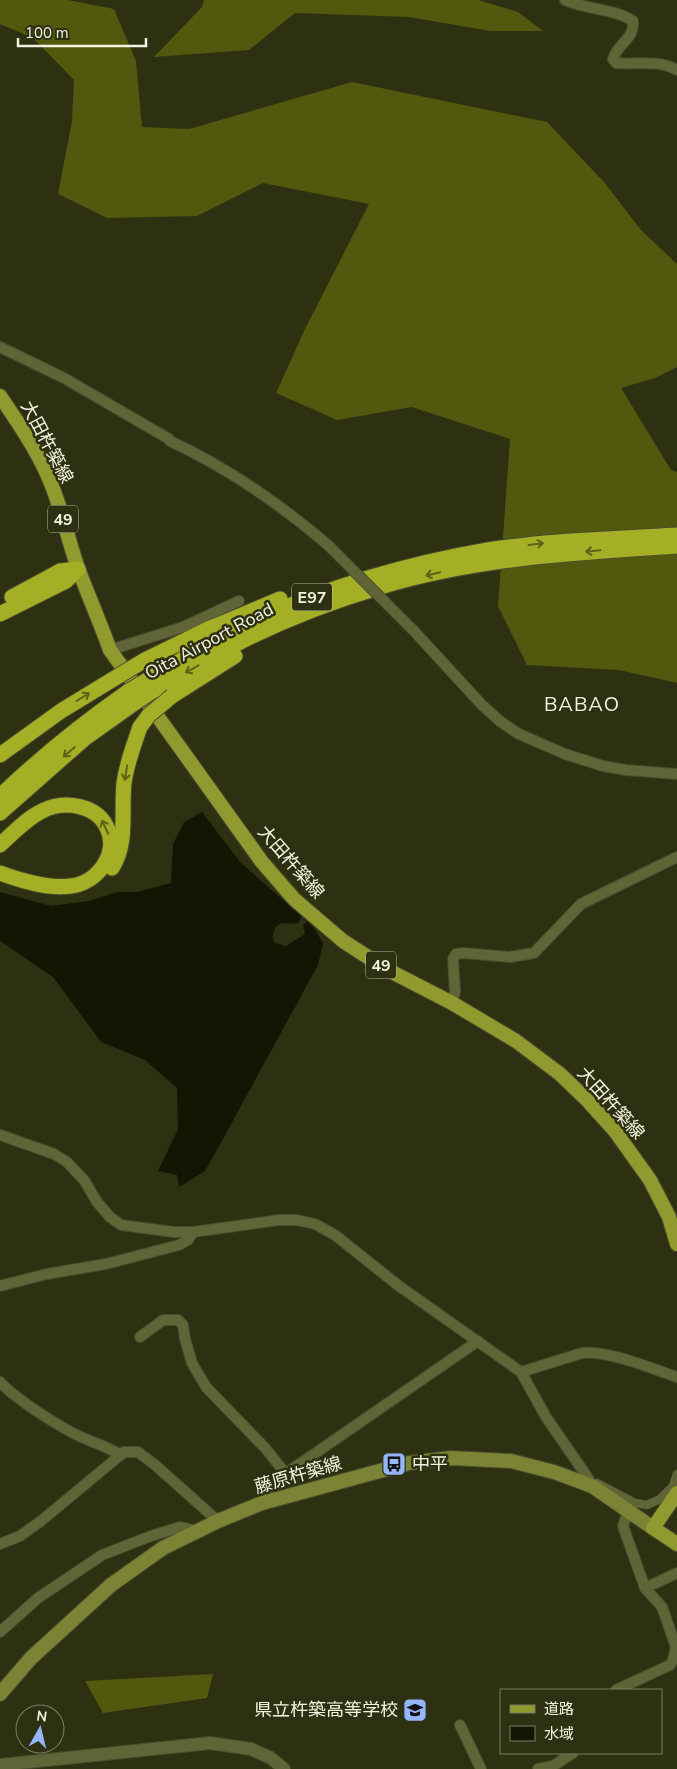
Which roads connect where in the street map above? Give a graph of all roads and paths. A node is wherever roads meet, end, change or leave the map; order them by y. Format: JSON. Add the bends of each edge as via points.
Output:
{"nodes":[{"id":1,"x":565,"y":0,"type":"edge"},
{"id":2,"x":677,"y":70,"type":"edge"},
{"id":3,"x":0,"y":347,"type":"edge"},
{"id":4,"x":0,"y":396,"type":"edge"},
{"id":5,"x":677,"y":535,"type":"edge"},
{"id":6,"x":677,"y":546,"type":"edge"},
{"id":7,"x":488,"y":550,"type":"junction"},
{"id":8,"x":78,"y":569,"type":"junction"},
{"id":9,"x":381,"y":587,"type":"junction"},
{"id":10,"x":239,"y":601,"type":"dead end"},
{"id":11,"x":0,"y":603,"type":"edge"},
{"id":12,"x":0,"y":614,"type":"edge"},
{"id":13,"x":110,"y":650,"type":"junction"},
{"id":14,"x":152,"y":684,"type":"junction"},
{"id":15,"x":132,"y":697,"type":"junction"},
{"id":16,"x":0,"y":754,"type":"edge"},
{"id":17,"x":677,"y":774,"type":"edge"},
{"id":18,"x":0,"y":796,"type":"edge"},
{"id":19,"x":0,"y":813,"type":"edge"},
{"id":20,"x":0,"y":844,"type":"edge"},
{"id":21,"x":677,"y":857,"type":"edge"},
{"id":22,"x":0,"y":873,"type":"edge"},
{"id":23,"x":0,"y":878,"type":"edge"},
{"id":24,"x":452,"y":1003,"type":"junction"},
{"id":25,"x":0,"y":1135,"type":"edge"},
{"id":26,"x":193,"y":1232,"type":"junction"},
{"id":27,"x":677,"y":1244,"type":"edge"},
{"id":28,"x":0,"y":1286,"type":"edge"},
{"id":29,"x":140,"y":1337,"type":"dead end"},
{"id":30,"x":478,"y":1341,"type":"junction"},
{"id":31,"x":521,"y":1372,"type":"junction"},
{"id":32,"x":677,"y":1377,"type":"edge"},
{"id":33,"x":0,"y":1382,"type":"edge"},
{"id":34,"x":120,"y":1455,"type":"junction"},
{"id":35,"x":286,"y":1474,"type":"junction"},
{"id":36,"x":677,"y":1474,"type":"edge"},
{"id":37,"x":590,"y":1482,"type":"junction"},
{"id":38,"x":677,"y":1493,"type":"edge"},
{"id":39,"x":264,"y":1499,"type":"junction"},
{"id":40,"x":628,"y":1511,"type":"junction"},
{"id":41,"x":224,"y":1519,"type":"junction"},
{"id":42,"x":653,"y":1528,"type":"junction"},
{"id":43,"x":198,"y":1531,"type":"junction"},
{"id":44,"x":0,"y":1544,"type":"edge"},
{"id":45,"x":677,"y":1544,"type":"edge"},
{"id":46,"x":677,"y":1573,"type":"edge"},
{"id":47,"x":645,"y":1588,"type":"junction"},
{"id":48,"x":0,"y":1632,"type":"edge"},
{"id":49,"x":618,"y":1689,"type":"edge"},
{"id":50,"x":0,"y":1694,"type":"edge"},
{"id":51,"x":460,"y":1725,"type":"dead end"},
{"id":52,"x":572,"y":1754,"type":"edge"},
{"id":53,"x":0,"y":1765,"type":"edge"},
{"id":54,"x":284,"y":1769,"type":"edge"},
{"id":55,"x":481,"y":1769,"type":"edge"},
{"id":56,"x":538,"y":1769,"type":"edge"}],
"edges":[{"from":1,"to":2,"type":"street","via":[[633,21],[634,28],[629,38],[615,53],[613,60],[616,64],[647,62],[665,64]]},
{"from":3,"to":17,"type":"street","bridge":true,"via":[[64,378],[257,489],[298,519],[414,631],[482,705],[519,734],[565,754],[604,766]]},
{"from":4,"to":8,"type":"main road","name":"大田杵築線","number":"49","via":[[47,474]]},
{"from":7,"to":5,"type":"highway","name":"Oita Airport Road","number":"E97","one_way":true,"via":[[547,542]]},
{"from":6,"to":9,"type":"highway","name":"Oita Airport Road","number":"E97","one_way":true,"via":[[516,559]]},
{"from":7,"to":14,"type":"highway","name":"Oita Airport Road","number":"E97","via":[[402,569],[292,604],[220,637]]},
{"from":16,"to":7,"type":"highway","one_way":true,"bridge":true,"via":[[61,711],[145,660],[227,620],[329,582],[379,569]]},
{"from":8,"to":11,"type":"highway","via":[[60,571]]},
{"from":8,"to":12,"type":"highway","via":[[66,581]]},
{"from":8,"to":13,"type":"main road","name":"大田杵築線","number":"49"},
{"from":9,"to":14,"type":"highway","name":"Oita Airport Road","number":"E97","one_way":true,"via":[[310,612]]},
{"from":9,"to":23,"type":"highway","one_way":true,"bridge":true,"via":[[264,640],[172,696],[149,715],[140,727],[128,757],[122,845],[106,879],[89,890],[67,894],[42,891]]},
{"from":10,"to":13,"type":"street","via":[[183,627]]},
{"from":13,"to":24,"type":"main road","name":"大田杵築線","number":"49","via":[[262,862],[294,899],[343,941],[388,970]]},
{"from":14,"to":15,"type":"highway","name":"Oita Airport Road","number":"E97","bridge":true},
{"from":15,"to":18,"type":"highway","name":"Oita Airport Road","number":"E97","via":[[87,722]]},
{"from":15,"to":19,"type":"highway","name":"Oita Airport Road","number":"E97","one_way":true},
{"from":22,"to":20,"type":"highway","one_way":true,"via":[[50,886],[85,882],[102,870],[110,841],[101,818],[86,808],[68,805],[43,810]]},
{"from":21,"to":24,"type":"street","via":[[581,904],[534,953],[510,957],[456,954],[453,959],[455,992]]},
{"from":24,"to":27,"type":"main road","name":"大田杵築線","number":"49","via":[[516,1041],[560,1074],[587,1100],[615,1131],[650,1180],[669,1218]]},
{"from":25,"to":26,"type":"street","via":[[54,1154],[67,1162],[110,1217],[121,1224]]},
{"from":26,"to":28,"type":"street","via":[[179,1245]]},
{"from":26,"to":30,"type":"street","via":[[279,1220],[315,1224]]},
{"from":29,"to":35,"type":"street","via":[[163,1320],[178,1320],[183,1325],[192,1363],[206,1387]]},
{"from":30,"to":31,"type":"street"},
{"from":30,"to":35,"type":"street"},
{"from":31,"to":32,"type":"street","via":[[591,1352]]},
{"from":31,"to":37,"type":"street","via":[[546,1417]]},
{"from":33,"to":34,"type":"street","via":[[69,1430]]},
{"from":34,"to":41,"type":"street","via":[[138,1452]]},
{"from":34,"to":44,"type":"street","via":[[27,1531]]},
{"from":35,"to":39,"type":"street","via":[[272,1483]]},
{"from":36,"to":37,"type":"street","via":[[673,1486],[660,1499],[647,1504],[635,1503]]},
{"from":37,"to":39,"type":"main road","name":"藤原杵築線","via":[[511,1461],[451,1458],[409,1463]]},
{"from":37,"to":40,"type":"main road","name":"藤原杵築線"},
{"from":38,"to":42,"type":"main road"},
{"from":39,"to":41,"type":"main road","name":"藤原杵築線"},
{"from":40,"to":42,"type":"main road","name":"藤原杵築線"},
{"from":40,"to":47,"type":"street","via":[[624,1526]]},
{"from":41,"to":43,"type":"main road","name":"藤原杵築線"},
{"from":42,"to":45,"type":"main road"},
{"from":43,"to":48,"type":"street","via":[[180,1527],[102,1555],[38,1598]]},
{"from":43,"to":50,"type":"main road","name":"藤原杵築線","via":[[163,1548],[111,1585],[31,1658]]},
{"from":46,"to":47,"type":"street"},
{"from":47,"to":49,"type":"street","via":[[662,1607],[676,1647],[674,1660]]},
{"from":51,"to":55,"type":"street"},
{"from":52,"to":56,"type":"street","via":[[554,1766]]},
{"from":53,"to":54,"type":"street","via":[[210,1743],[252,1749]]}]}
